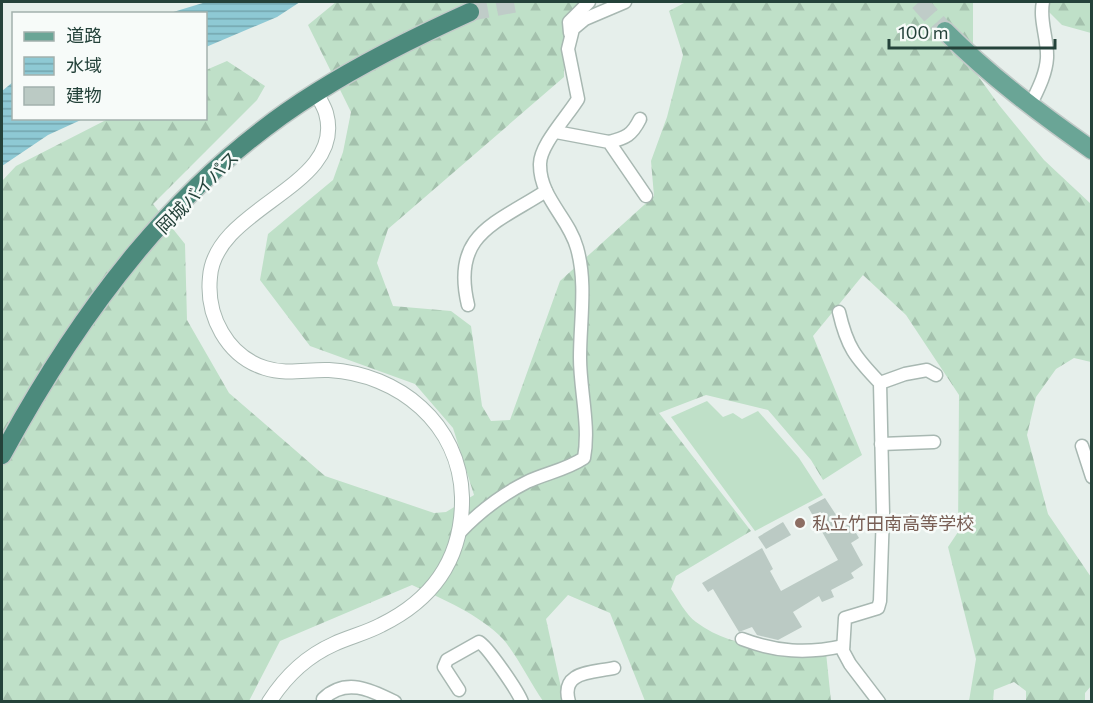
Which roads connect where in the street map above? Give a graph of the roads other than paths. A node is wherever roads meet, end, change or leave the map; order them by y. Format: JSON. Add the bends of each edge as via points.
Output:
{"nodes":[{"id":1,"x":589,"y":2,"type":"edge"},
{"id":2,"x":625,"y":2,"type":"edge"},
{"id":3,"x":1044,"y":2,"type":"edge"},
{"id":4,"x":470,"y":12,"type":"tunnel mouth"},
{"id":5,"x":945,"y":32,"type":"tunnel mouth"},
{"id":6,"x":571,"y":36,"type":"junction"},
{"id":7,"x":316,"y":92,"type":"junction"},
{"id":8,"x":1030,"y":106,"type":"junction"},
{"id":9,"x":640,"y":119,"type":"dead end"},
{"id":10,"x":556,"y":132,"type":"junction"},
{"id":11,"x":609,"y":142,"type":"junction"},
{"id":12,"x":1092,"y":150,"type":"edge"},
{"id":13,"x":546,"y":191,"type":"junction"},
{"id":14,"x":646,"y":196,"type":"dead end"},
{"id":15,"x":468,"y":304,"type":"dead end"},
{"id":16,"x":839,"y":312,"type":"dead end"},
{"id":17,"x":936,"y":375,"type":"dead end"},
{"id":18,"x":880,"y":382,"type":"junction"},
{"id":19,"x":934,"y":442,"type":"dead end"},
{"id":20,"x":881,"y":444,"type":"junction"},
{"id":21,"x":1082,"y":446,"type":"dead end"},
{"id":22,"x":2,"y":455,"type":"edge"},
{"id":23,"x":1092,"y":477,"type":"edge"},
{"id":24,"x":459,"y":533,"type":"junction"},
{"id":25,"x":742,"y":639,"type":"dead end"},
{"id":26,"x":843,"y":646,"type":"junction"},
{"id":27,"x":614,"y":668,"type":"dead end"},
{"id":28,"x":459,"y":690,"type":"dead end"},
{"id":29,"x":323,"y":699,"type":"dead end"},
{"id":30,"x":269,"y":702,"type":"edge"},
{"id":31,"x":395,"y":702,"type":"edge"},
{"id":32,"x":522,"y":702,"type":"edge"},
{"id":33,"x":569,"y":702,"type":"edge"},
{"id":34,"x":879,"y":702,"type":"edge"}],
"edges":[{"from":1,"to":6,"type":"street","via":[[569,22]]},
{"from":2,"to":6,"type":"street","via":[[585,20],[573,29]]},
{"from":3,"to":8,"type":"street","via":[[1047,57],[1044,76]]},
{"from":4,"to":7,"type":"highway","name":"岡城バイパス","via":[[403,42]]},
{"from":5,"to":8,"type":"main road"},
{"from":6,"to":10,"type":"street","via":[[568,49],[578,99]]},
{"from":7,"to":22,"type":"highway","name":"岡城バイパス","via":[[219,166],[119,271],[72,335]]},
{"from":7,"to":24,"type":"street","via":[[326,114],[322,154],[312,168],[234,229],[221,245],[210,276],[213,314],[223,338],[241,356],[265,369],[364,375],[401,391],[423,407],[447,438],[458,470],[462,514]]},
{"from":8,"to":12,"type":"main road"},
{"from":9,"to":11,"type":"street","via":[[633,133]]},
{"from":10,"to":11,"type":"street"},
{"from":10,"to":13,"type":"street","via":[[544,146],[539,164]]},
{"from":11,"to":14,"type":"street"},
{"from":13,"to":15,"type":"street","via":[[477,236],[463,269]]},
{"from":13,"to":24,"type":"street","via":[[577,247],[583,294],[580,358],[587,443],[584,458],[528,482],[486,506]]},
{"from":16,"to":18,"type":"street","via":[[845,340]]},
{"from":17,"to":18,"type":"street","via":[[927,370]]},
{"from":18,"to":20,"type":"street"},
{"from":19,"to":20,"type":"street"},
{"from":20,"to":26,"type":"street","via":[[884,513],[880,601],[878,608],[845,618]]},
{"from":21,"to":23,"type":"street"},
{"from":24,"to":30,"type":"street","via":[[440,580],[421,600],[381,625],[332,645],[294,670]]},
{"from":25,"to":26,"type":"street","via":[[791,652]]},
{"from":26,"to":34,"type":"street","via":[[850,664]]},
{"from":27,"to":33,"type":"street","via":[[573,678],[566,690]]},
{"from":28,"to":32,"type":"street","via":[[444,667],[447,660],[479,642],[518,691]]},
{"from":29,"to":31,"type":"street","via":[[332,691],[352,687],[367,688]]}]}
